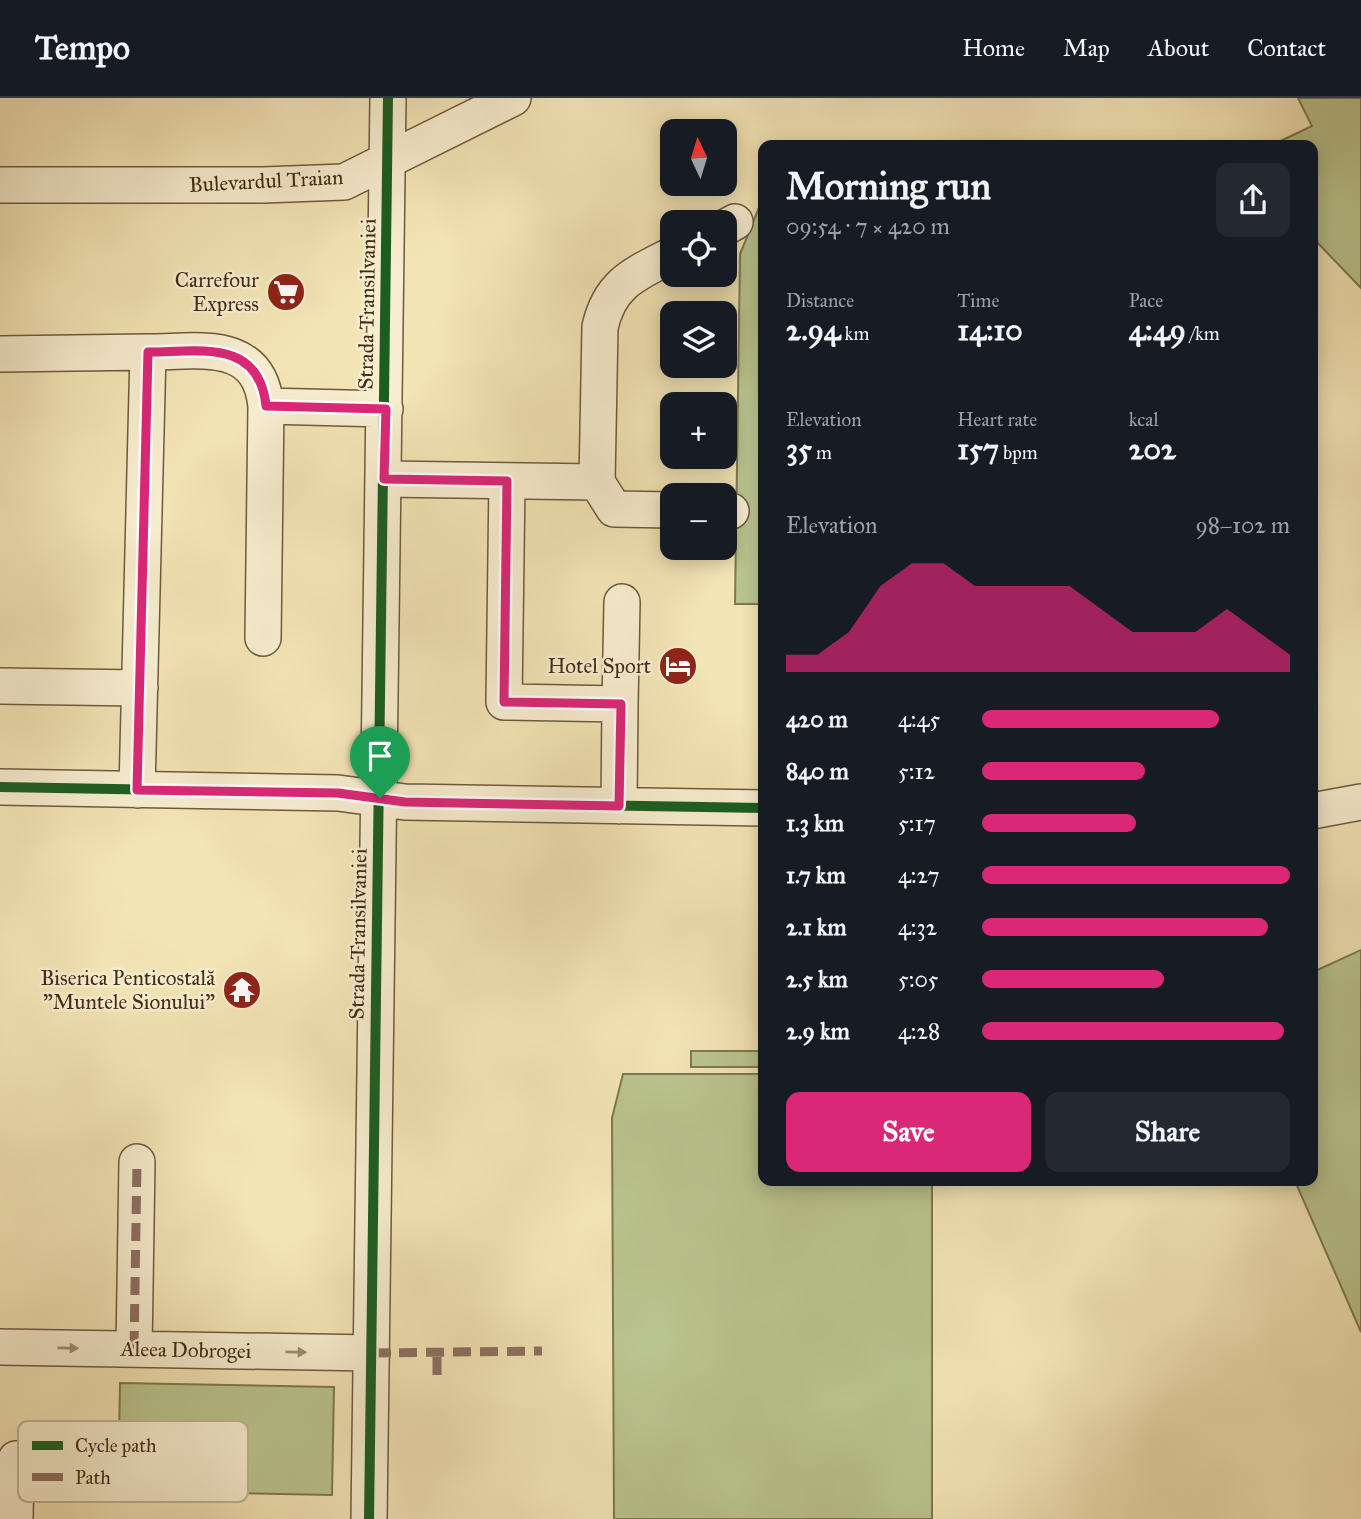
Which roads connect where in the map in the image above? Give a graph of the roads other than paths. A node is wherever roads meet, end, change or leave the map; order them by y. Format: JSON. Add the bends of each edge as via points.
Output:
{"nodes":[{"id":1,"x":388,"y":98,"type":"edge"},
{"id":2,"x":513,"y":98,"type":"edge"},
{"id":3,"x":388,"y":160,"type":"junction"},
{"id":4,"x":0,"y":185,"type":"edge"},
{"id":5,"x":660,"y":262,"type":"edge"},
{"id":6,"x":148,"y":352,"type":"junction"},
{"id":7,"x":0,"y":354,"type":"edge"},
{"id":8,"x":266,"y":406,"type":"junction"},
{"id":9,"x":386,"y":409,"type":"junction"},
{"id":10,"x":384,"y":479,"type":"junction"},
{"id":11,"x":507,"y":481,"type":"junction"},
{"id":12,"x":597,"y":482,"type":"junction"},
{"id":13,"x":660,"y":510,"type":"edge"},
{"id":14,"x":622,"y":602,"type":"dead end"},
{"id":15,"x":262,"y":638,"type":"dead end"},
{"id":16,"x":0,"y":685,"type":"edge"},
{"id":17,"x":140,"y":688,"type":"junction"},
{"id":18,"x":621,"y":704,"type":"junction"},
{"id":19,"x":0,"y":787,"type":"edge"},
{"id":20,"x":137,"y":790,"type":"junction"},
{"id":21,"x":380,"y":798,"type":"junction"},
{"id":22,"x":1361,"y":802,"type":"edge"},
{"id":23,"x":619,"y":806,"type":"junction"},
{"id":24,"x":758,"y":808,"type":"edge"},
{"id":25,"x":1318,"y":810,"type":"edge"},
{"id":26,"x":137,"y":1162,"type":"dead end"},
{"id":27,"x":0,"y":1347,"type":"edge"},
{"id":28,"x":134,"y":1349,"type":"junction"},
{"id":29,"x":372,"y":1353,"type":"junction"},
{"id":30,"x":16,"y":1459,"type":"dead end"},
{"id":31,"x":15,"y":1519,"type":"edge"},
{"id":32,"x":369,"y":1519,"type":"edge"}],
"edges":[{"from":1,"to":3,"type":"street","name":"Strada Transilvaniei"},
{"from":2,"to":3,"type":"street","name":"Bulevardul Traian"},
{"from":3,"to":4,"type":"street","name":"Bulevardul Traian","via":[[344,181]]},
{"from":3,"to":9,"type":"street","name":"Strada Transilvaniei"},
{"from":5,"to":12,"type":"street","via":[[625,282],[611,294],[604,309]]},
{"from":6,"to":7,"type":"street"},
{"from":6,"to":8,"type":"street","via":[[224,352],[241,359],[264,388]]},
{"from":6,"to":17,"type":"street"},
{"from":8,"to":9,"type":"street"},
{"from":8,"to":15,"type":"street"},
{"from":9,"to":10,"type":"street","name":"Strada Transilvaniei"},
{"from":10,"to":11,"type":"street"},
{"from":10,"to":21,"type":"street","name":"Strada Transilvaniei"},
{"from":11,"to":12,"type":"street"},
{"from":11,"to":18,"type":"street","via":[[504,702]]},
{"from":12,"to":13,"type":"street","via":[[614,509]]},
{"from":14,"to":18,"type":"street"},
{"from":16,"to":17,"type":"street"},
{"from":17,"to":20,"type":"street"},
{"from":18,"to":23,"type":"street"},
{"from":19,"to":20,"type":"street"},
{"from":20,"to":21,"type":"street","via":[[338,793]]},
{"from":21,"to":23,"type":"street"},
{"from":21,"to":29,"type":"street","name":"Strada Transilvaniei"},
{"from":22,"to":25,"type":"street"},
{"from":23,"to":24,"type":"street"},
{"from":26,"to":28,"type":"street"},
{"from":27,"to":28,"type":"street","name":"Aleea Dobrogei","one_way":true},
{"from":28,"to":29,"type":"street","name":"Aleea Dobrogei","one_way":true},
{"from":29,"to":32,"type":"street","name":"Strada Transilvaniei"},
{"from":30,"to":31,"type":"street"}]}
